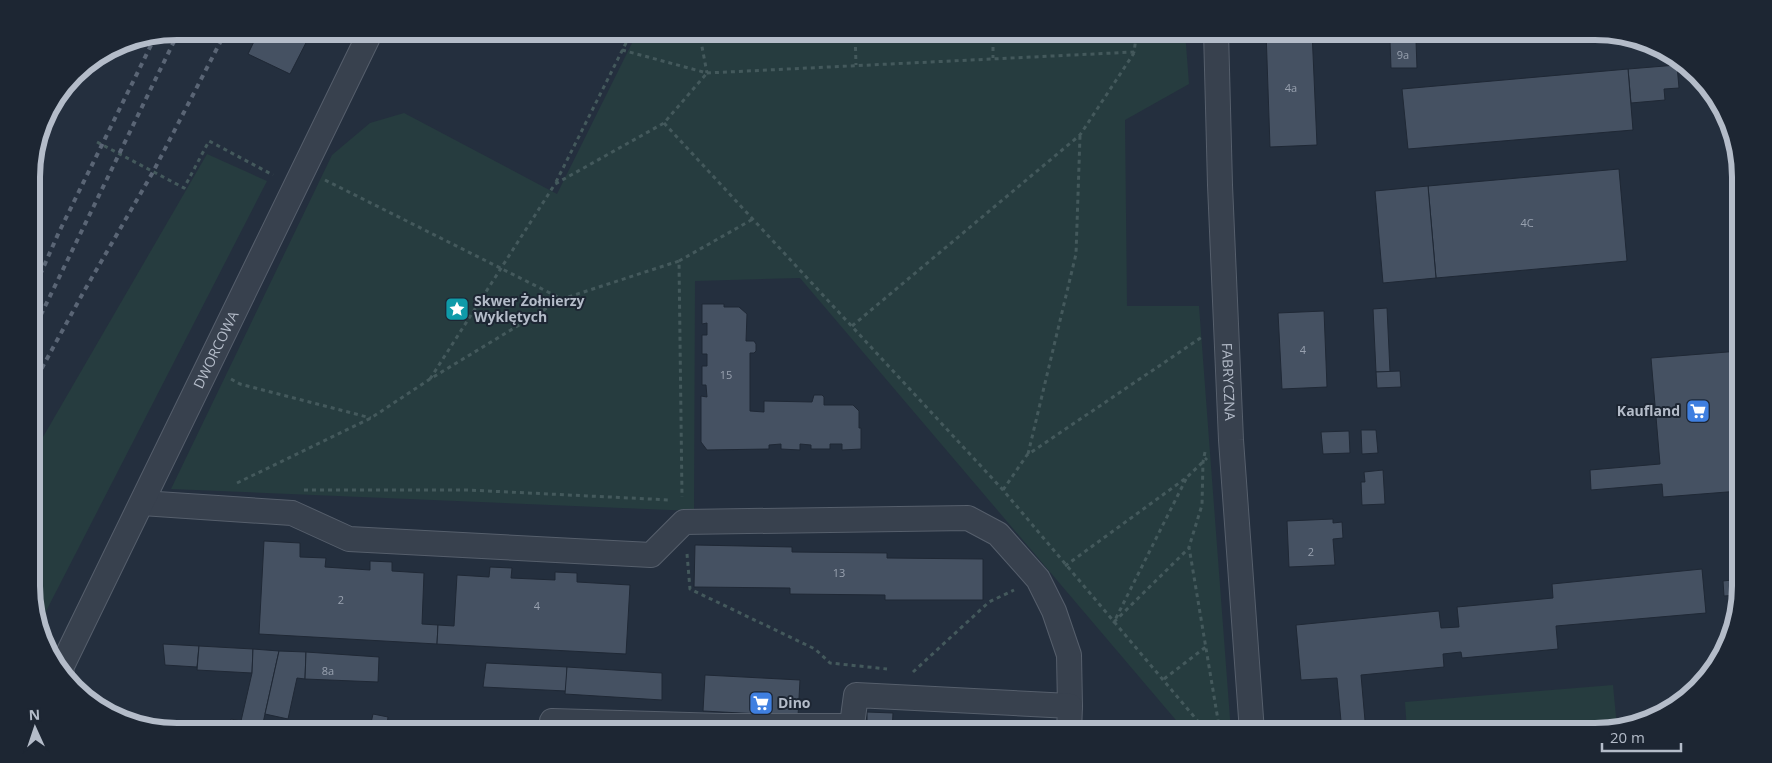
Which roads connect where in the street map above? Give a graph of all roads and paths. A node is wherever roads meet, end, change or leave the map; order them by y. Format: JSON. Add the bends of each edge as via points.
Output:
{"nodes":[{"id":1,"x":367,"y":40,"type":"edge"},
{"id":2,"x":627,"y":40,"type":"edge"},
{"id":3,"x":701,"y":40,"type":"edge"},
{"id":4,"x":855,"y":40,"type":"edge"},
{"id":5,"x":992,"y":40,"type":"edge"},
{"id":6,"x":1136,"y":40,"type":"edge"},
{"id":7,"x":1216,"y":40,"type":"edge"},
{"id":8,"x":622,"y":50,"type":"junction"},
{"id":9,"x":1134,"y":52,"type":"junction"},
{"id":10,"x":993,"y":58,"type":"junction"},
{"id":11,"x":856,"y":65,"type":"junction"},
{"id":12,"x":707,"y":73,"type":"junction"},
{"id":13,"x":664,"y":123,"type":"junction"},
{"id":14,"x":1080,"y":135,"type":"junction"},
{"id":15,"x":96,"y":142,"type":"dead end"},
{"id":16,"x":304,"y":169,"type":"junction"},
{"id":17,"x":273,"y":175,"type":"dead end"},
{"id":18,"x":555,"y":184,"type":"junction"},
{"id":19,"x":753,"y":219,"type":"junction"},
{"id":20,"x":679,"y":261,"type":"junction"},
{"id":21,"x":501,"y":268,"type":"junction"},
{"id":22,"x":562,"y":299,"type":"junction"},
{"id":23,"x":852,"y":326,"type":"junction"},
{"id":24,"x":1208,"y":332,"type":"dead end"},
{"id":25,"x":230,"y":379,"type":"dead end"},
{"id":26,"x":430,"y":380,"type":"junction"},
{"id":27,"x":371,"y":418,"type":"junction"},
{"id":28,"x":1231,"y":440,"type":"junction"},
{"id":29,"x":1207,"y":444,"type":"dead end"},
{"id":30,"x":1028,"y":455,"type":"junction"},
{"id":31,"x":1203,"y":462,"type":"junction"},
{"id":32,"x":1186,"y":478,"type":"junction"},
{"id":33,"x":233,"y":486,"type":"dead end"},
{"id":34,"x":302,"y":490,"type":"dead end"},
{"id":35,"x":1003,"y":490,"type":"junction"},
{"id":36,"x":142,"y":503,"type":"junction"},
{"id":37,"x":683,"y":511,"type":"junction"},
{"id":38,"x":1189,"y":547,"type":"junction"},
{"id":39,"x":1066,"y":566,"type":"junction"},
{"id":40,"x":1038,"y":579,"type":"junction"},
{"id":41,"x":1114,"y":622,"type":"junction"},
{"id":42,"x":1207,"y":646,"type":"junction"},
{"id":43,"x":64,"y":663,"type":"edge"},
{"id":44,"x":894,"y":670,"type":"dead end"},
{"id":45,"x":904,"y":671,"type":"dead end"},
{"id":46,"x":1164,"y":679,"type":"junction"},
{"id":47,"x":1070,"y":706,"type":"junction"},
{"id":48,"x":552,"y":723,"type":"edge"},
{"id":49,"x":620,"y":723,"type":"edge"},
{"id":50,"x":852,"y":723,"type":"edge"},
{"id":51,"x":1069,"y":723,"type":"edge"},
{"id":52,"x":1201,"y":723,"type":"edge"},
{"id":53,"x":1219,"y":723,"type":"edge"},
{"id":54,"x":1251,"y":723,"type":"edge"}],
"edges":[{"from":1,"to":16,"type":"street","name":"DWORCOWA"},
{"from":2,"to":8,"type":"path"},
{"from":3,"to":12,"type":"path"},
{"from":4,"to":11,"type":"path"},
{"from":5,"to":10,"type":"path"},
{"from":6,"to":9,"type":"path"},
{"from":7,"to":28,"type":"street","name":"FABRYCZNA"},
{"from":8,"to":12,"type":"path"},
{"from":8,"to":18,"type":"path"},
{"from":9,"to":10,"type":"path"},
{"from":9,"to":14,"type":"path"},
{"from":10,"to":11,"type":"path"},
{"from":11,"to":12,"type":"path"},
{"from":12,"to":13,"type":"path"},
{"from":13,"to":18,"type":"path"},
{"from":13,"to":19,"type":"path"},
{"from":14,"to":23,"type":"path"},
{"from":14,"to":30,"type":"path","via":[[1076,254]]},
{"from":15,"to":17,"type":"path","via":[[184,188],[209,141]]},
{"from":16,"to":21,"type":"path"},
{"from":16,"to":36,"type":"street","name":"DWORCOWA"},
{"from":18,"to":21,"type":"path"},
{"from":19,"to":20,"type":"path"},
{"from":19,"to":23,"type":"path"},
{"from":20,"to":22,"type":"path"},
{"from":20,"to":37,"type":"path"},
{"from":21,"to":22,"type":"path"},
{"from":21,"to":26,"type":"path"},
{"from":22,"to":26,"type":"path"},
{"from":23,"to":35,"type":"path"},
{"from":24,"to":30,"type":"path"},
{"from":25,"to":27,"type":"path"},
{"from":26,"to":27,"type":"path"},
{"from":27,"to":33,"type":"path"},
{"from":28,"to":31,"type":"path"},
{"from":28,"to":54,"type":"street","name":"FABRYCZNA"},
{"from":29,"to":31,"type":"path"},
{"from":30,"to":35,"type":"path"},
{"from":31,"to":32,"type":"path"},
{"from":31,"to":38,"type":"path","via":[[1202,505]]},
{"from":32,"to":39,"type":"path"},
{"from":32,"to":41,"type":"path"},
{"from":34,"to":37,"type":"path","via":[[468,490]]},
{"from":35,"to":39,"type":"path"},
{"from":36,"to":37,"type":"street","via":[[292,513],[349,539],[650,555]]},
{"from":36,"to":43,"type":"street","name":"DWORCOWA"},
{"from":37,"to":40,"type":"street","via":[[968,518],[998,534]]},
{"from":37,"to":44,"type":"path","via":[[690,589],[815,649],[830,663]]},
{"from":38,"to":41,"type":"path"},
{"from":38,"to":42,"type":"path"},
{"from":39,"to":40,"type":"path"},
{"from":39,"to":41,"type":"path"},
{"from":40,"to":45,"type":"path","via":[[988,602],[913,672]]},
{"from":40,"to":47,"type":"street","via":[[1054,611],[1069,655]]},
{"from":41,"to":46,"type":"path"},
{"from":42,"to":46,"type":"path"},
{"from":42,"to":53,"type":"path"},
{"from":46,"to":52,"type":"path"},
{"from":47,"to":50,"type":"street","via":[[856,695]]},
{"from":47,"to":51,"type":"street"},
{"from":48,"to":49,"type":"street"}]}
